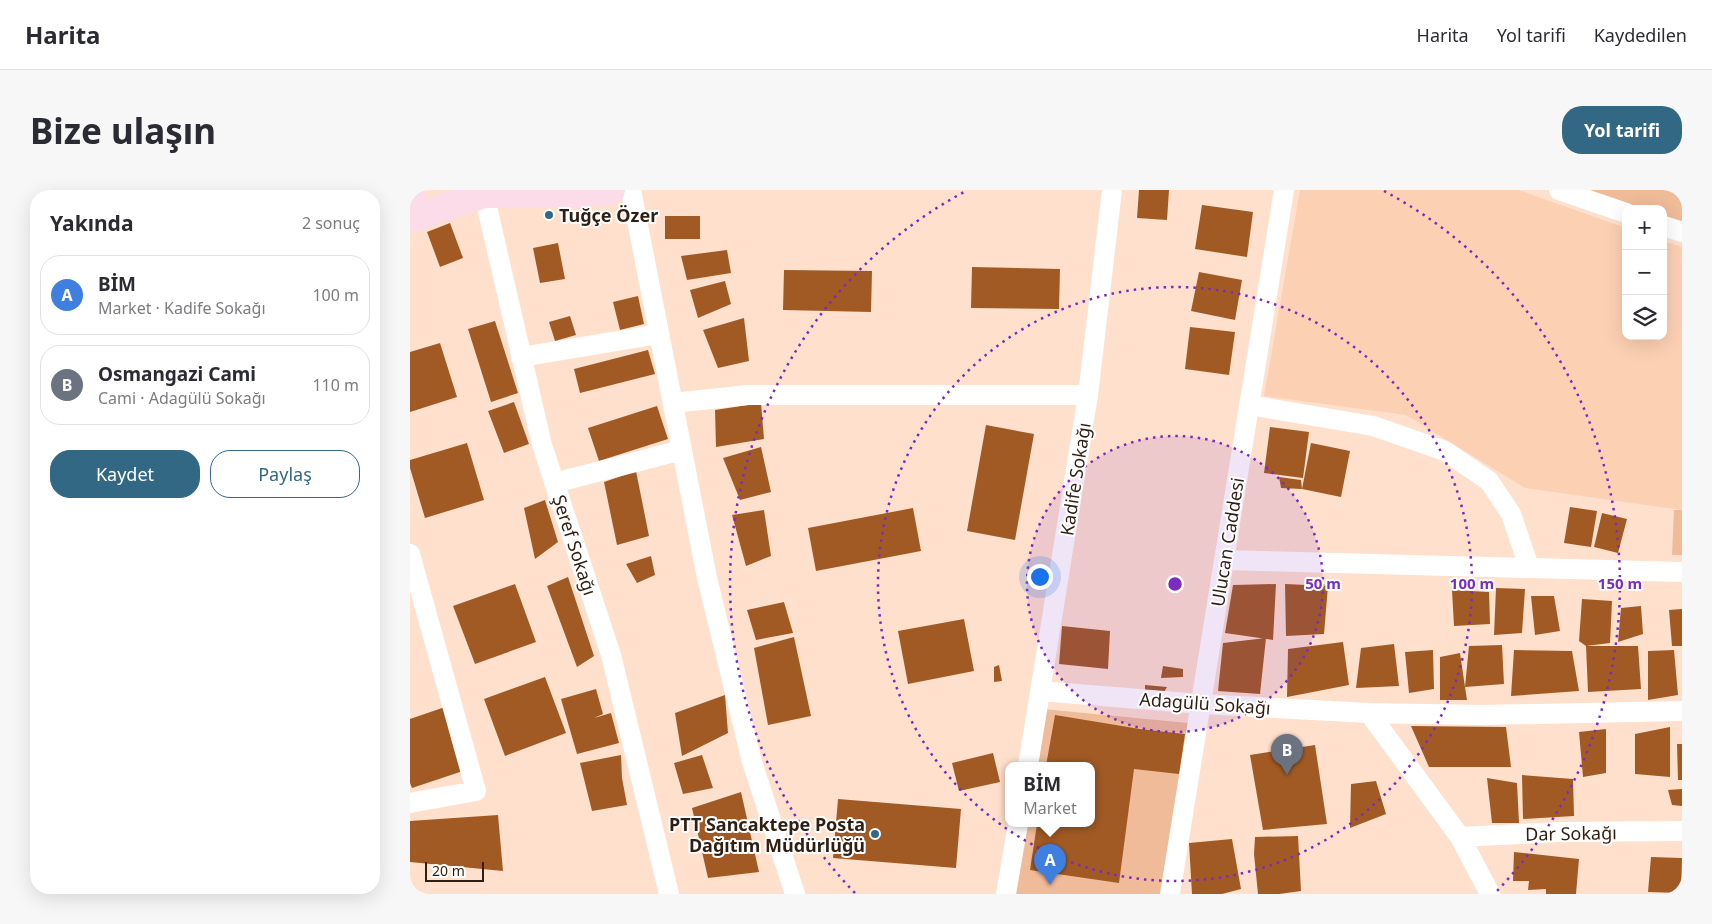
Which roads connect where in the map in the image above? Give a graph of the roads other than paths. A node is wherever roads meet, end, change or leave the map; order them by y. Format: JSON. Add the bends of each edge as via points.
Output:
{"nodes":[{"id":1,"x":610,"y":190,"type":"edge"},
{"id":2,"x":631,"y":190,"type":"edge"},
{"id":3,"x":1112,"y":190,"type":"edge"},
{"id":4,"x":1284,"y":190,"type":"edge"},
{"id":5,"x":1559,"y":190,"type":"edge"},
{"id":6,"x":484,"y":194,"type":"junction"},
{"id":7,"x":1622,"y":212,"type":"edge"},
{"id":8,"x":410,"y":219,"type":"edge"},
{"id":9,"x":1667,"y":227,"type":"edge"},
{"id":10,"x":1682,"y":232,"type":"edge"},
{"id":11,"x":659,"y":334,"type":"junction"},
{"id":12,"x":520,"y":357,"type":"junction"},
{"id":13,"x":1088,"y":395,"type":"junction"},
{"id":14,"x":673,"y":403,"type":"junction"},
{"id":15,"x":1250,"y":405,"type":"junction"},
{"id":16,"x":682,"y":450,"type":"junction"},
{"id":17,"x":554,"y":483,"type":"junction"},
{"id":18,"x":410,"y":554,"type":"edge"},
{"id":19,"x":1224,"y":560,"type":"junction"},
{"id":20,"x":1529,"y":568,"type":"junction"},
{"id":21,"x":1682,"y":572,"type":"edge"},
{"id":22,"x":1040,"y":691,"type":"junction"},
{"id":23,"x":1201,"y":704,"type":"junction"},
{"id":24,"x":1682,"y":711,"type":"edge"},
{"id":25,"x":1369,"y":713,"type":"junction"},
{"id":26,"x":1029,"y":762,"type":"edge"},
{"id":27,"x":410,"y":803,"type":"edge"},
{"id":28,"x":1017,"y":827,"type":"edge"},
{"id":29,"x":1682,"y":831,"type":"edge"},
{"id":30,"x":1460,"y":837,"type":"junction"},
{"id":31,"x":669,"y":894,"type":"edge"},
{"id":32,"x":795,"y":894,"type":"edge"},
{"id":33,"x":1006,"y":894,"type":"edge"},
{"id":34,"x":1170,"y":894,"type":"edge"},
{"id":35,"x":1490,"y":894,"type":"edge"}],
"edges":[{"from":1,"to":6,"type":"main road","via":[[578,194]]},
{"from":2,"to":11,"type":"street"},
{"from":3,"to":13,"type":"street","name":"Kadife Sokağı"},
{"from":4,"to":15,"type":"street","name":"Ulucan Caddesi"},
{"from":5,"to":7,"type":"street"},
{"from":6,"to":8,"type":"main road"},
{"from":6,"to":12,"type":"street","name":"Şeref Sokağı"},
{"from":9,"to":10,"type":"street"},
{"from":11,"to":12,"type":"street"},
{"from":11,"to":14,"type":"street"},
{"from":12,"to":17,"type":"street","name":"Şeref Sokağı"},
{"from":13,"to":14,"type":"street","via":[[748,395]]},
{"from":13,"to":22,"type":"street","name":"Kadife Sokağı"},
{"from":14,"to":16,"type":"street"},
{"from":15,"to":19,"type":"street","name":"Ulucan Caddesi"},
{"from":15,"to":20,"type":"street","via":[[1372,426],[1445,451],[1489,482],[1511,514]]},
{"from":16,"to":17,"type":"street"},
{"from":16,"to":32,"type":"street","via":[[707,578],[750,752]]},
{"from":17,"to":31,"type":"street","name":"Şeref Sokağı","via":[[611,655]]},
{"from":18,"to":27,"type":"street","via":[[476,791]]},
{"from":19,"to":20,"type":"street"},
{"from":19,"to":23,"type":"street","name":"Ulucan Caddesi"},
{"from":20,"to":21,"type":"street"},
{"from":22,"to":23,"type":"street","name":"Adagülü Sokağı"},
{"from":22,"to":26,"type":"street","name":"Kadife Sokağı"},
{"from":23,"to":25,"type":"street","name":"Adagülü Sokağı"},
{"from":23,"to":34,"type":"street","name":"Ulucan Caddesi"},
{"from":24,"to":25,"type":"street","name":"Adagülü Sokağı","via":[[1481,715]]},
{"from":25,"to":30,"type":"street"},
{"from":28,"to":33,"type":"street"},
{"from":29,"to":30,"type":"street","name":"Dar Sokağı"},
{"from":30,"to":35,"type":"street"}]}
